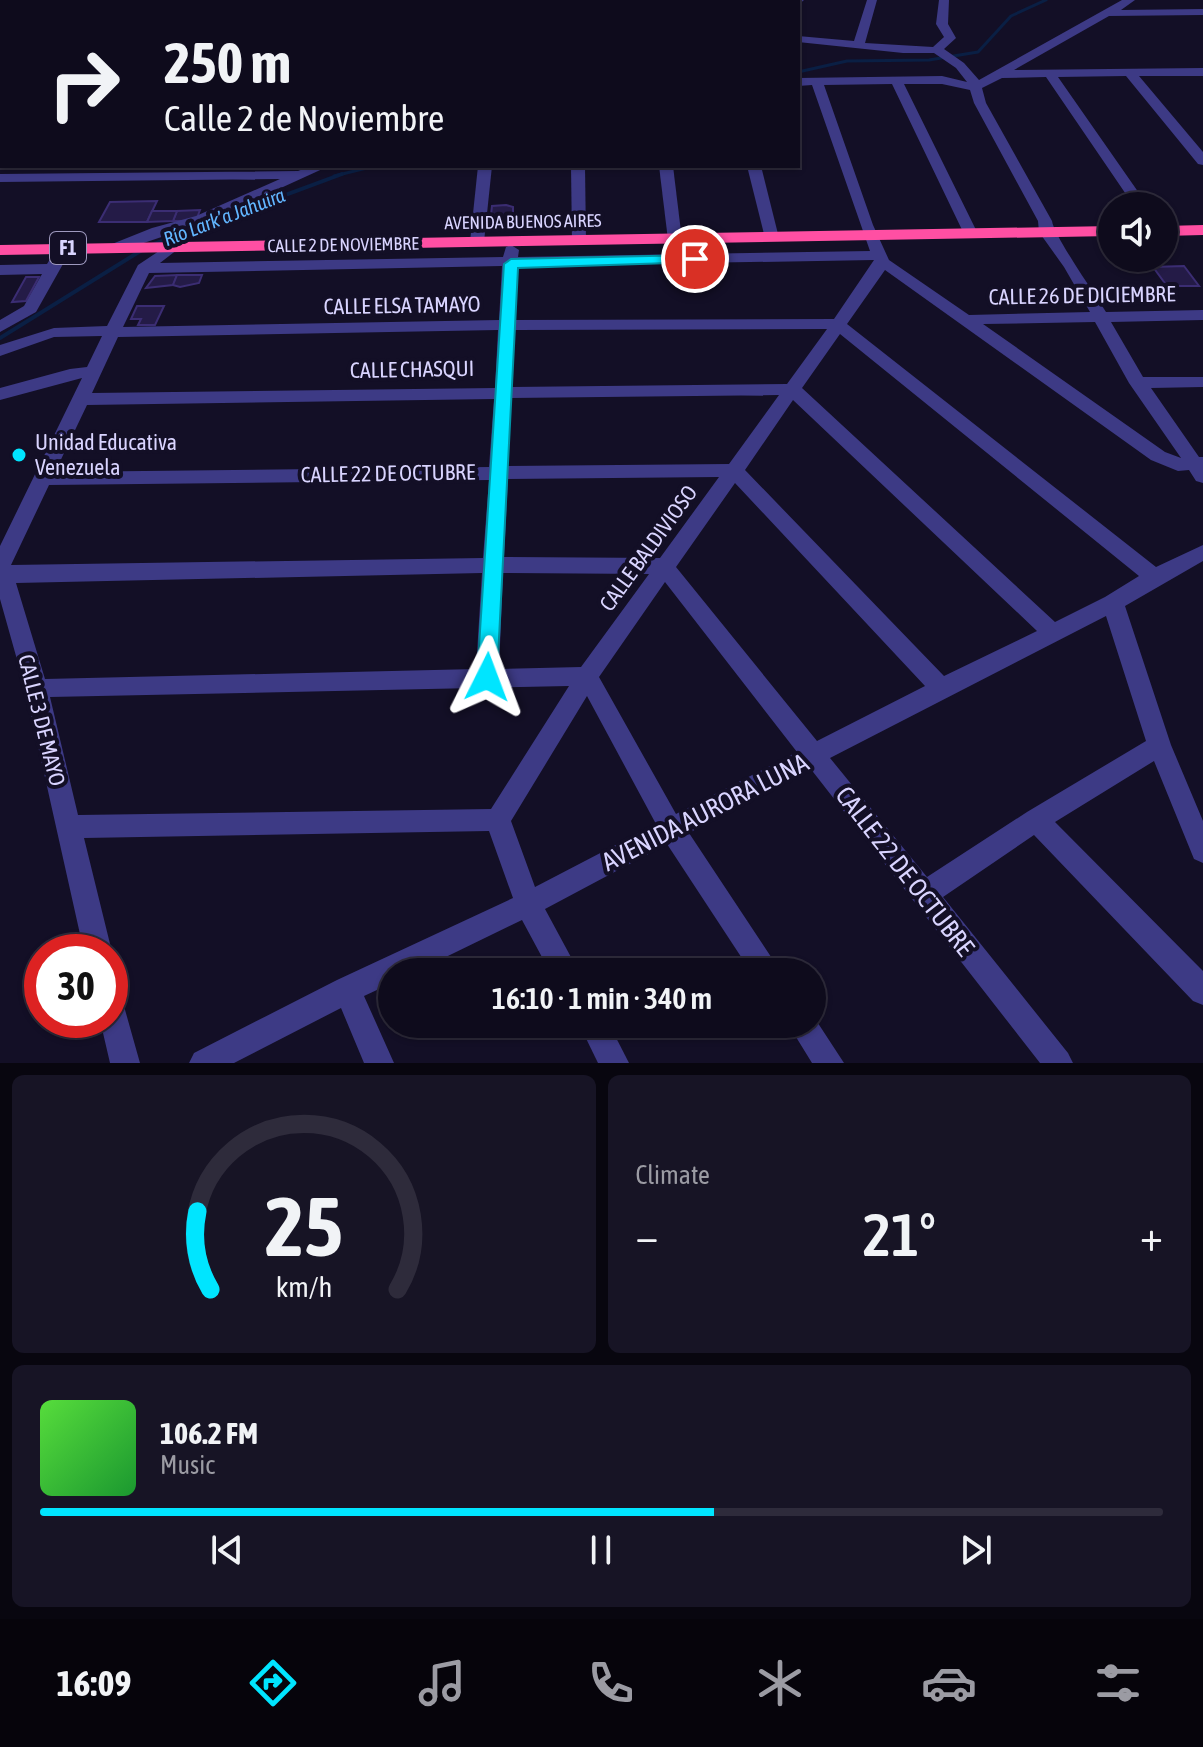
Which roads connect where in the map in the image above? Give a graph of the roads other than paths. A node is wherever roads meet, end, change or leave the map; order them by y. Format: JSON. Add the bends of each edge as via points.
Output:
{"nodes":[{"id":1,"x":872,"y":0,"type":"edge"},
{"id":2,"x":945,"y":0,"type":"edge"},
{"id":3,"x":1130,"y":0,"type":"edge"},
{"id":4,"x":1164,"y":0,"type":"edge"},
{"id":5,"x":1203,"y":11,"type":"edge"},
{"id":6,"x":1106,"y":13,"type":"junction"},
{"id":7,"x":800,"y":39,"type":"edge"},
{"id":8,"x":859,"y":45,"type":"junction"},
{"id":9,"x":936,"y":50,"type":"junction"},
{"id":10,"x":1129,"y":72,"type":"junction"},
{"id":11,"x":1203,"y":72,"type":"edge"},
{"id":12,"x":1049,"y":73,"type":"junction"},
{"id":13,"x":1002,"y":74,"type":"junction"},
{"id":14,"x":896,"y":80,"type":"junction"},
{"id":15,"x":800,"y":82,"type":"edge"},
{"id":16,"x":817,"y":82,"type":"junction"},
{"id":17,"x":976,"y":87,"type":"junction"},
{"id":18,"x":1203,"y":161,"type":"edge"},
{"id":19,"x":316,"y":168,"type":"edge"},
{"id":20,"x":485,"y":168,"type":"edge"},
{"id":21,"x":578,"y":168,"type":"edge"},
{"id":22,"x":666,"y":168,"type":"edge"},
{"id":23,"x":754,"y":168,"type":"edge"},
{"id":24,"x":296,"y":175,"type":"junction"},
{"id":25,"x":0,"y":178,"type":"edge"},
{"id":26,"x":1131,"y":192,"type":"edge"},
{"id":27,"x":1203,"y":230,"type":"edge"},
{"id":28,"x":1098,"y":231,"type":"edge"},
{"id":29,"x":1178,"y":231,"type":"edge"},
{"id":30,"x":1046,"y":232,"type":"junction"},
{"id":31,"x":971,"y":234,"type":"junction"},
{"id":32,"x":772,"y":238,"type":"junction"},
{"id":33,"x":675,"y":240,"type":"junction"},
{"id":34,"x":579,"y":241,"type":"junction"},
{"id":35,"x":477,"y":242,"type":"junction"},
{"id":36,"x":511,"y":242,"type":"junction"},
{"id":37,"x":168,"y":246,"type":"junction"},
{"id":38,"x":126,"y":247,"type":"junction"},
{"id":39,"x":64,"y":248,"type":"junction"},
{"id":40,"x":0,"y":250,"type":"edge"},
{"id":41,"x":878,"y":251,"type":"junction"},
{"id":42,"x":511,"y":264,"type":"junction"},
{"id":43,"x":143,"y":268,"type":"junction"},
{"id":44,"x":52,"y":269,"type":"junction"},
{"id":45,"x":0,"y":270,"type":"edge"},
{"id":46,"x":1203,"y":315,"type":"edge"},
{"id":47,"x":1099,"y":317,"type":"junction"},
{"id":48,"x":963,"y":320,"type":"junction"},
{"id":49,"x":837,"y":324,"type":"junction"},
{"id":50,"x":508,"y":325,"type":"junction"},
{"id":51,"x":0,"y":327,"type":"edge"},
{"id":52,"x":111,"y":332,"type":"junction"},
{"id":53,"x":0,"y":351,"type":"edge"},
{"id":54,"x":92,"y":372,"type":"junction"},
{"id":55,"x":1203,"y":382,"type":"edge"},
{"id":56,"x":1138,"y":383,"type":"junction"},
{"id":57,"x":792,"y":389,"type":"junction"},
{"id":58,"x":503,"y":392,"type":"junction"},
{"id":59,"x":0,"y":394,"type":"edge"},
{"id":60,"x":80,"y":399,"type":"junction"},
{"id":61,"x":1201,"y":468,"type":"edge"},
{"id":62,"x":734,"y":470,"type":"junction"},
{"id":63,"x":499,"y":471,"type":"junction"},
{"id":64,"x":42,"y":479,"type":"junction"},
{"id":65,"x":1203,"y":552,"type":"edge"},
{"id":66,"x":493,"y":565,"type":"junction"},
{"id":67,"x":664,"y":566,"type":"junction"},
{"id":68,"x":2,"y":569,"type":"edge"},
{"id":69,"x":1154,"y":577,"type":"junction"},
{"id":70,"x":1113,"y":603,"type":"junction"},
{"id":71,"x":1052,"y":632,"type":"junction"},
{"id":72,"x":587,"y":676,"type":"junction"},
{"id":73,"x":487,"y":677,"type":"junction"},
{"id":74,"x":36,"y":688,"type":"junction"},
{"id":75,"x":941,"y":688,"type":"junction"},
{"id":76,"x":1159,"y":745,"type":"junction"},
{"id":77,"x":815,"y":755,"type":"junction"},
{"id":78,"x":498,"y":820,"type":"junction"},
{"id":79,"x":1036,"y":820,"type":"junction"},
{"id":80,"x":68,"y":827,"type":"junction"},
{"id":81,"x":671,"y":828,"type":"junction"},
{"id":82,"x":1203,"y":851,"type":"edge"},
{"id":83,"x":923,"y":895,"type":"junction"},
{"id":84,"x":528,"y":904,"type":"junction"},
{"id":85,"x":94,"y":934,"type":"edge"},
{"id":86,"x":557,"y":958,"type":"edge"},
{"id":87,"x":758,"y":958,"type":"edge"},
{"id":88,"x":347,"y":990,"type":"junction"},
{"id":89,"x":1203,"y":991,"type":"edge"},
{"id":90,"x":119,"y":1038,"type":"edge"},
{"id":91,"x":601,"y":1038,"type":"edge"},
{"id":92,"x":812,"y":1038,"type":"edge"},
{"id":93,"x":125,"y":1063,"type":"edge"},
{"id":94,"x":204,"y":1063,"type":"edge"},
{"id":95,"x":379,"y":1063,"type":"edge"},
{"id":96,"x":614,"y":1063,"type":"edge"},
{"id":97,"x":829,"y":1063,"type":"edge"},
{"id":98,"x":1058,"y":1063,"type":"edge"}],
"edges":[{"from":1,"to":8,"type":"street"},
{"from":2,"to":9,"type":"street","via":[[942,24],[950,38]]},
{"from":3,"to":6,"type":"street"},
{"from":4,"to":5,"type":"street"},
{"from":5,"to":6,"type":"street"},
{"from":6,"to":13,"type":"street"},
{"from":7,"to":8,"type":"street"},
{"from":8,"to":9,"type":"street"},
{"from":9,"to":17,"type":"street","via":[[973,78]]},
{"from":10,"to":11,"type":"street"},
{"from":10,"to":12,"type":"street"},
{"from":10,"to":18,"type":"street"},
{"from":12,"to":13,"type":"street"},
{"from":12,"to":26,"type":"street"},
{"from":13,"to":17,"type":"street"},
{"from":14,"to":16,"type":"street"},
{"from":14,"to":17,"type":"street","via":[[942,80]]},
{"from":14,"to":31,"type":"street"},
{"from":15,"to":16,"type":"street"},
{"from":16,"to":41,"type":"street"},
{"from":17,"to":30,"type":"street"},
{"from":19,"to":24,"type":"street"},
{"from":20,"to":35,"type":"street"},
{"from":21,"to":34,"type":"street"},
{"from":22,"to":33,"type":"street"},
{"from":23,"to":32,"type":"street"},
{"from":24,"to":25,"type":"street"},
{"from":24,"to":38,"type":"street"},
{"from":27,"to":29,"type":"highway"},
{"from":28,"to":30,"type":"highway","number":"F1"},
{"from":30,"to":31,"type":"highway","name":"AVENIDA BUENOS AIRES","number":"F1"},
{"from":30,"to":47,"type":"street"},
{"from":31,"to":41,"type":"highway","name":"AVENIDA BUENOS AIRES","number":"F1"},
{"from":32,"to":33,"type":"highway","name":"AVENIDA BUENOS AIRES","number":"F1"},
{"from":32,"to":41,"type":"highway","name":"AVENIDA BUENOS AIRES","number":"F1"},
{"from":33,"to":34,"type":"highway","name":"AVENIDA BUENOS AIRES","number":"F1"},
{"from":34,"to":36,"type":"highway","name":"AVENIDA BUENOS AIRES","number":"F1"},
{"from":35,"to":36,"type":"highway","name":"AVENIDA BUENOS AIRES","number":"F1"},
{"from":35,"to":37,"type":"highway","name":"AVENIDA BUENOS AIRES","number":"F1"},
{"from":36,"to":42,"type":"street"},
{"from":37,"to":38,"type":"highway","name":"AVENIDA BUENOS AIRES","number":"F1"},
{"from":37,"to":43,"type":"street"},
{"from":38,"to":39,"type":"highway","name":"AVENIDA BUENOS AIRES","number":"F1"},
{"from":39,"to":40,"type":"highway","name":"AVENIDA BUENOS AIRES","number":"F1"},
{"from":39,"to":44,"type":"street"},
{"from":41,"to":42,"type":"street","name":"CALLE 2 DE NOVIEMBRE"},
{"from":41,"to":48,"type":"street"},
{"from":41,"to":49,"type":"street","name":"CALLE BALDIVIOSO"},
{"from":42,"to":43,"type":"street","name":"CALLE 2 DE NOVIEMBRE"},
{"from":42,"to":50,"type":"street"},
{"from":43,"to":52,"type":"street"},
{"from":44,"to":45,"type":"street"},
{"from":44,"to":51,"type":"street","via":[[30,309]]},
{"from":46,"to":47,"type":"street","name":"CALLE 26 DE DICIEMBRE"},
{"from":47,"to":48,"type":"street","name":"CALLE 26 DE DICIEMBRE"},
{"from":47,"to":56,"type":"street"},
{"from":48,"to":61,"type":"street","via":[[1158,456]]},
{"from":49,"to":50,"type":"street","name":"CALLE ELSA TAMAYO"},
{"from":49,"to":57,"type":"street","name":"CALLE BALDIVIOSO"},
{"from":49,"to":69,"type":"street"},
{"from":50,"to":52,"type":"street","name":"CALLE ELSA TAMAYO"},
{"from":50,"to":58,"type":"street"},
{"from":52,"to":53,"type":"street","name":"CALLE ELSA TAMAYO","via":[[48,333]]},
{"from":52,"to":54,"type":"street"},
{"from":54,"to":59,"type":"street"},
{"from":54,"to":60,"type":"street"},
{"from":55,"to":56,"type":"street"},
{"from":56,"to":61,"type":"street"},
{"from":57,"to":58,"type":"street","name":"CALLE CHASQUI"},
{"from":57,"to":62,"type":"street","name":"CALLE BALDIVIOSO"},
{"from":57,"to":71,"type":"street"},
{"from":58,"to":60,"type":"street","name":"CALLE CHASQUI"},
{"from":58,"to":63,"type":"street"},
{"from":60,"to":64,"type":"street"},
{"from":62,"to":63,"type":"street","name":"CALLE 22 DE OCTUBRE"},
{"from":62,"to":67,"type":"street","name":"CALLE BALDIVIOSO"},
{"from":62,"to":75,"type":"street"},
{"from":63,"to":64,"type":"street","name":"CALLE 22 DE OCTUBRE"},
{"from":63,"to":66,"type":"street"},
{"from":64,"to":68,"type":"street"},
{"from":65,"to":69,"type":"street","name":"AVENIDA AURORA LUNA"},
{"from":66,"to":67,"type":"street"},
{"from":66,"to":68,"type":"street"},
{"from":66,"to":73,"type":"street"},
{"from":67,"to":72,"type":"street","name":"CALLE BALDIVIOSO"},
{"from":67,"to":77,"type":"street","name":"CALLE 22 DE OCTUBRE"},
{"from":68,"to":74,"type":"street","name":"CALLE 3 DE MAYO"},
{"from":69,"to":70,"type":"street","name":"AVENIDA AURORA LUNA"},
{"from":70,"to":71,"type":"street","name":"AVENIDA AURORA LUNA"},
{"from":70,"to":76,"type":"street"},
{"from":71,"to":75,"type":"street","name":"AVENIDA AURORA LUNA"},
{"from":72,"to":73,"type":"street"},
{"from":72,"to":78,"type":"street","name":"CALLE BALDIVIOSO"},
{"from":72,"to":81,"type":"street"},
{"from":73,"to":74,"type":"street"},
{"from":74,"to":80,"type":"street","name":"CALLE 3 DE MAYO"},
{"from":75,"to":77,"type":"street","name":"AVENIDA AURORA LUNA"},
{"from":76,"to":79,"type":"street"},
{"from":76,"to":82,"type":"street"},
{"from":77,"to":81,"type":"street","name":"AVENIDA AURORA LUNA"},
{"from":77,"to":83,"type":"street","name":"CALLE 22 DE OCTUBRE"},
{"from":78,"to":80,"type":"street"},
{"from":78,"to":84,"type":"street"},
{"from":79,"to":83,"type":"street"},
{"from":79,"to":89,"type":"street"},
{"from":80,"to":85,"type":"street","name":"CALLE 3 DE MAYO"},
{"from":81,"to":84,"type":"street","name":"AVENIDA AURORA LUNA"},
{"from":81,"to":87,"type":"street"},
{"from":83,"to":98,"type":"street","name":"CALLE 22 DE OCTUBRE"},
{"from":84,"to":86,"type":"street"},
{"from":84,"to":88,"type":"street","name":"AVENIDA AURORA LUNA"},
{"from":88,"to":94,"type":"street","name":"AVENIDA AURORA LUNA"},
{"from":88,"to":95,"type":"street"},
{"from":90,"to":93,"type":"street"},
{"from":91,"to":96,"type":"street"},
{"from":92,"to":97,"type":"street"}]}
